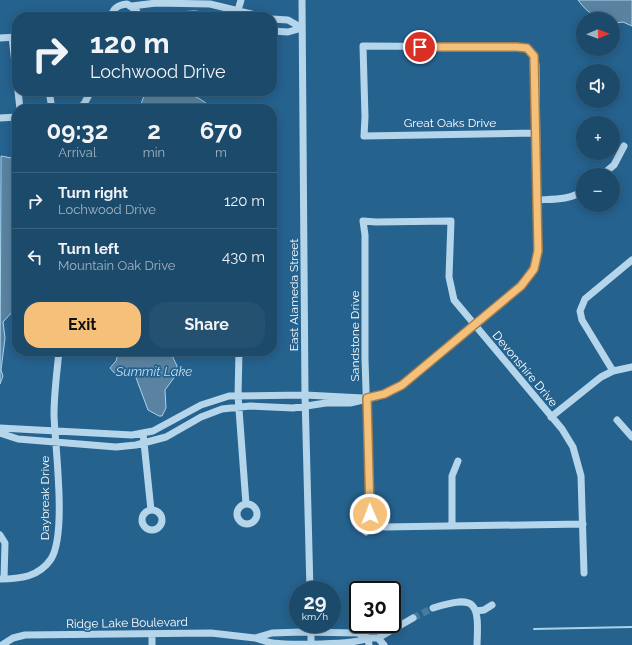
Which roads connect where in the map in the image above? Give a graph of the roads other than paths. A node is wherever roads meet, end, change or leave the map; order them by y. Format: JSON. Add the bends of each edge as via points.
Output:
{"nodes":[{"id":1,"x":241,"y":0,"type":"edge"},
{"id":2,"x":302,"y":0,"type":"edge"},
{"id":3,"x":142,"y":2,"type":"edge"},
{"id":4,"x":115,"y":3,"type":"edge"},
{"id":5,"x":180,"y":3,"type":"junction"},
{"id":6,"x":132,"y":6,"type":"junction"},
{"id":7,"x":137,"y":12,"type":"edge"},
{"id":8,"x":176,"y":12,"type":"edge"},
{"id":9,"x":234,"y":12,"type":"edge"},
{"id":10,"x":237,"y":12,"type":"edge"},
{"id":11,"x":277,"y":19,"type":"edge"},
{"id":12,"x":302,"y":28,"type":"junction"},
{"id":13,"x":277,"y":31,"type":"edge"},
{"id":14,"x":12,"y":37,"type":"edge"},
{"id":15,"x":0,"y":38,"type":"edge"},
{"id":16,"x":12,"y":117,"type":"edge"},
{"id":17,"x":0,"y":118,"type":"edge"},
{"id":18,"x":536,"y":134,"type":"junction"},
{"id":19,"x":624,"y":146,"type":"dead end"},
{"id":20,"x":610,"y":168,"type":"edge"},
{"id":21,"x":576,"y":194,"type":"edge"},
{"id":22,"x":538,"y":200,"type":"junction"},
{"id":23,"x":363,"y":220,"type":"joint"},
{"id":24,"x":632,"y":260,"type":"edge"},
{"id":25,"x":474,"y":325,"type":"junction"},
{"id":26,"x":59,"y":356,"type":"edge"},
{"id":27,"x":238,"y":356,"type":"edge"},
{"id":28,"x":632,"y":367,"type":"edge"},
{"id":29,"x":613,"y":371,"type":"junction"},
{"id":30,"x":305,"y":395,"type":"junction"},
{"id":31,"x":238,"y":396,"type":"junction"},
{"id":32,"x":367,"y":398,"type":"junction"},
{"id":33,"x":309,"y":406,"type":"junction"},
{"id":34,"x":239,"y":407,"type":"junction"},
{"id":35,"x":551,"y":417,"type":"junction"},
{"id":36,"x":617,"y":420,"type":"dead end"},
{"id":37,"x":0,"y":428,"type":"edge"},
{"id":38,"x":55,"y":431,"type":"junction"},
{"id":39,"x":0,"y":433,"type":"edge"},
{"id":40,"x":143,"y":433,"type":"junction"},
{"id":41,"x":632,"y":436,"type":"edge"},
{"id":42,"x":56,"y":442,"type":"junction"},
{"id":43,"x":145,"y":444,"type":"junction"},
{"id":44,"x":458,"y":461,"type":"dead end"},
{"id":45,"x":246,"y":504,"type":"dead end"},
{"id":46,"x":151,"y":510,"type":"dead end"},
{"id":47,"x":374,"y":523,"type":"junction"},
{"id":48,"x":583,"y":524,"type":"junction"},
{"id":49,"x":452,"y":525,"type":"junction"},
{"id":50,"x":366,"y":532,"type":"dead end"},
{"id":51,"x":0,"y":535,"type":"edge"},
{"id":52,"x":584,"y":573,"type":"dead end"},
{"id":53,"x":2,"y":579,"type":"edge"},
{"id":54,"x":310,"y":581,"type":"edge"},
{"id":55,"x":492,"y":605,"type":"dead end"},
{"id":56,"x":433,"y":608,"type":"tunnel mouth"},
{"id":57,"x":476,"y":611,"type":"junction"},
{"id":58,"x":413,"y":618,"type":"tunnel mouth"},
{"id":59,"x":341,"y":631,"type":"edge"},
{"id":60,"x":289,"y":632,"type":"edge"},
{"id":61,"x":311,"y":633,"type":"edge"},
{"id":62,"x":152,"y":634,"type":"junction"},
{"id":63,"x":255,"y":638,"type":"junction"},
{"id":64,"x":378,"y":638,"type":"junction"},
{"id":65,"x":368,"y":642,"type":"edge"},
{"id":66,"x":311,"y":644,"type":"edge"},
{"id":67,"x":2,"y":645,"type":"edge"},
{"id":68,"x":152,"y":645,"type":"edge"},
{"id":69,"x":384,"y":645,"type":"edge"},
{"id":70,"x":477,"y":645,"type":"edge"}],
"edges":[{"from":1,"to":10,"type":"street"},
{"from":2,"to":12,"type":"street","name":"East Alameda Street"},
{"from":3,"to":5,"type":"street"},
{"from":3,"to":6,"type":"street"},
{"from":4,"to":6,"type":"street"},
{"from":5,"to":8,"type":"street"},
{"from":5,"to":9,"type":"street","via":[[210,4]]},
{"from":6,"to":7,"type":"street"},
{"from":11,"to":12,"type":"street","via":[[288,20]]},
{"from":12,"to":13,"type":"street","via":[[288,32]]},
{"from":12,"to":30,"type":"street","name":"East Alameda Street"},
{"from":14,"to":15,"type":"street"},
{"from":16,"to":17,"type":"street"},
{"from":18,"to":18,"type":"street","name":"Great Oaks Drive","via":[[536,59],[530,50],[517,47],[363,46],[364,136]]},
{"from":18,"to":22,"type":"street"},
{"from":19,"to":20,"type":"street"},
{"from":21,"to":22,"type":"street","via":[[564,199]]},
{"from":22,"to":25,"type":"street","via":[[538,251],[534,269],[527,280],[512,294]]},
{"from":23,"to":25,"type":"street","name":"Devonshire Drive","via":[[451,221],[450,285],[454,300]]},
{"from":23,"to":32,"type":"street","name":"Sandstone Drive"},
{"from":24,"to":29,"type":"street","via":[[585,299],[580,311],[582,320]]},
{"from":25,"to":32,"type":"street","via":[[402,385],[384,394]]},
{"from":25,"to":35,"type":"street","name":"Devonshire Drive"},
{"from":26,"to":38,"type":"street","name":"Daybreak Drive"},
{"from":27,"to":31,"type":"street"},
{"from":28,"to":29,"type":"street"},
{"from":29,"to":35,"type":"street","via":[[601,377]]},
{"from":30,"to":31,"type":"street"},
{"from":30,"to":32,"type":"street"},
{"from":30,"to":33,"type":"street","name":"East Alameda Street"},
{"from":31,"to":34,"type":"street"},
{"from":31,"to":40,"type":"street","via":[[211,401],[164,426]]},
{"from":32,"to":33,"type":"street","via":[[350,403]]},
{"from":32,"to":47,"type":"street","name":"Sandstone Drive","via":[[370,514]]},
{"from":33,"to":34,"type":"street"},
{"from":33,"to":54,"type":"street","name":"East Alameda Street"},
{"from":34,"to":43,"type":"street","via":[[216,410],[201,416],[174,434]]},
{"from":34,"to":45,"type":"street"},
{"from":35,"to":48,"type":"street","name":"Devonshire Drive","via":[[568,438],[578,461]]},
{"from":36,"to":41,"type":"street"},
{"from":37,"to":38,"type":"street"},
{"from":38,"to":40,"type":"street","via":[[124,435]]},
{"from":38,"to":42,"type":"street","name":"Daybreak Drive"},
{"from":39,"to":42,"type":"street","via":[[18,439]]},
{"from":40,"to":43,"type":"street"},
{"from":42,"to":43,"type":"street","via":[[116,446]]},
{"from":42,"to":53,"type":"street","name":"Daybreak Drive","via":[[59,532],[54,552],[47,564],[37,572]]},
{"from":43,"to":46,"type":"street"},
{"from":44,"to":49,"type":"street","via":[[452,476]]},
{"from":47,"to":49,"type":"street","via":[[380,527]]},
{"from":47,"to":50,"type":"street"},
{"from":48,"to":49,"type":"street"},
{"from":48,"to":52,"type":"street","name":"Devonshire Drive"},
{"from":51,"to":53,"type":"street","name":"Daybreak Drive","via":[[5,543]]},
{"from":55,"to":57,"type":"street"},
{"from":56,"to":57,"type":"street","via":[[461,602],[469,604]]},
{"from":57,"to":70,"type":"street"},
{"from":58,"to":64,"type":"street"},
{"from":59,"to":65,"type":"street","name":"Ridge Lake Boulevard","via":[[358,633]]},
{"from":60,"to":63,"type":"street","name":"Ridge Lake Boulevard","via":[[272,633]]},
{"from":61,"to":66,"type":"street"},
{"from":62,"to":63,"type":"street","name":"Ridge Lake Boulevard","via":[[211,633]]},
{"from":62,"to":67,"type":"street","name":"Ridge Lake Boulevard","via":[[25,636],[13,638]]},
{"from":62,"to":68,"type":"street"},
{"from":63,"to":66,"type":"street","name":"Ridge Lake Boulevard","via":[[272,643]]},
{"from":64,"to":65,"type":"street"},
{"from":64,"to":69,"type":"street"},
{"from":65,"to":66,"type":"street","name":"Ridge Lake Boulevard"}]}
